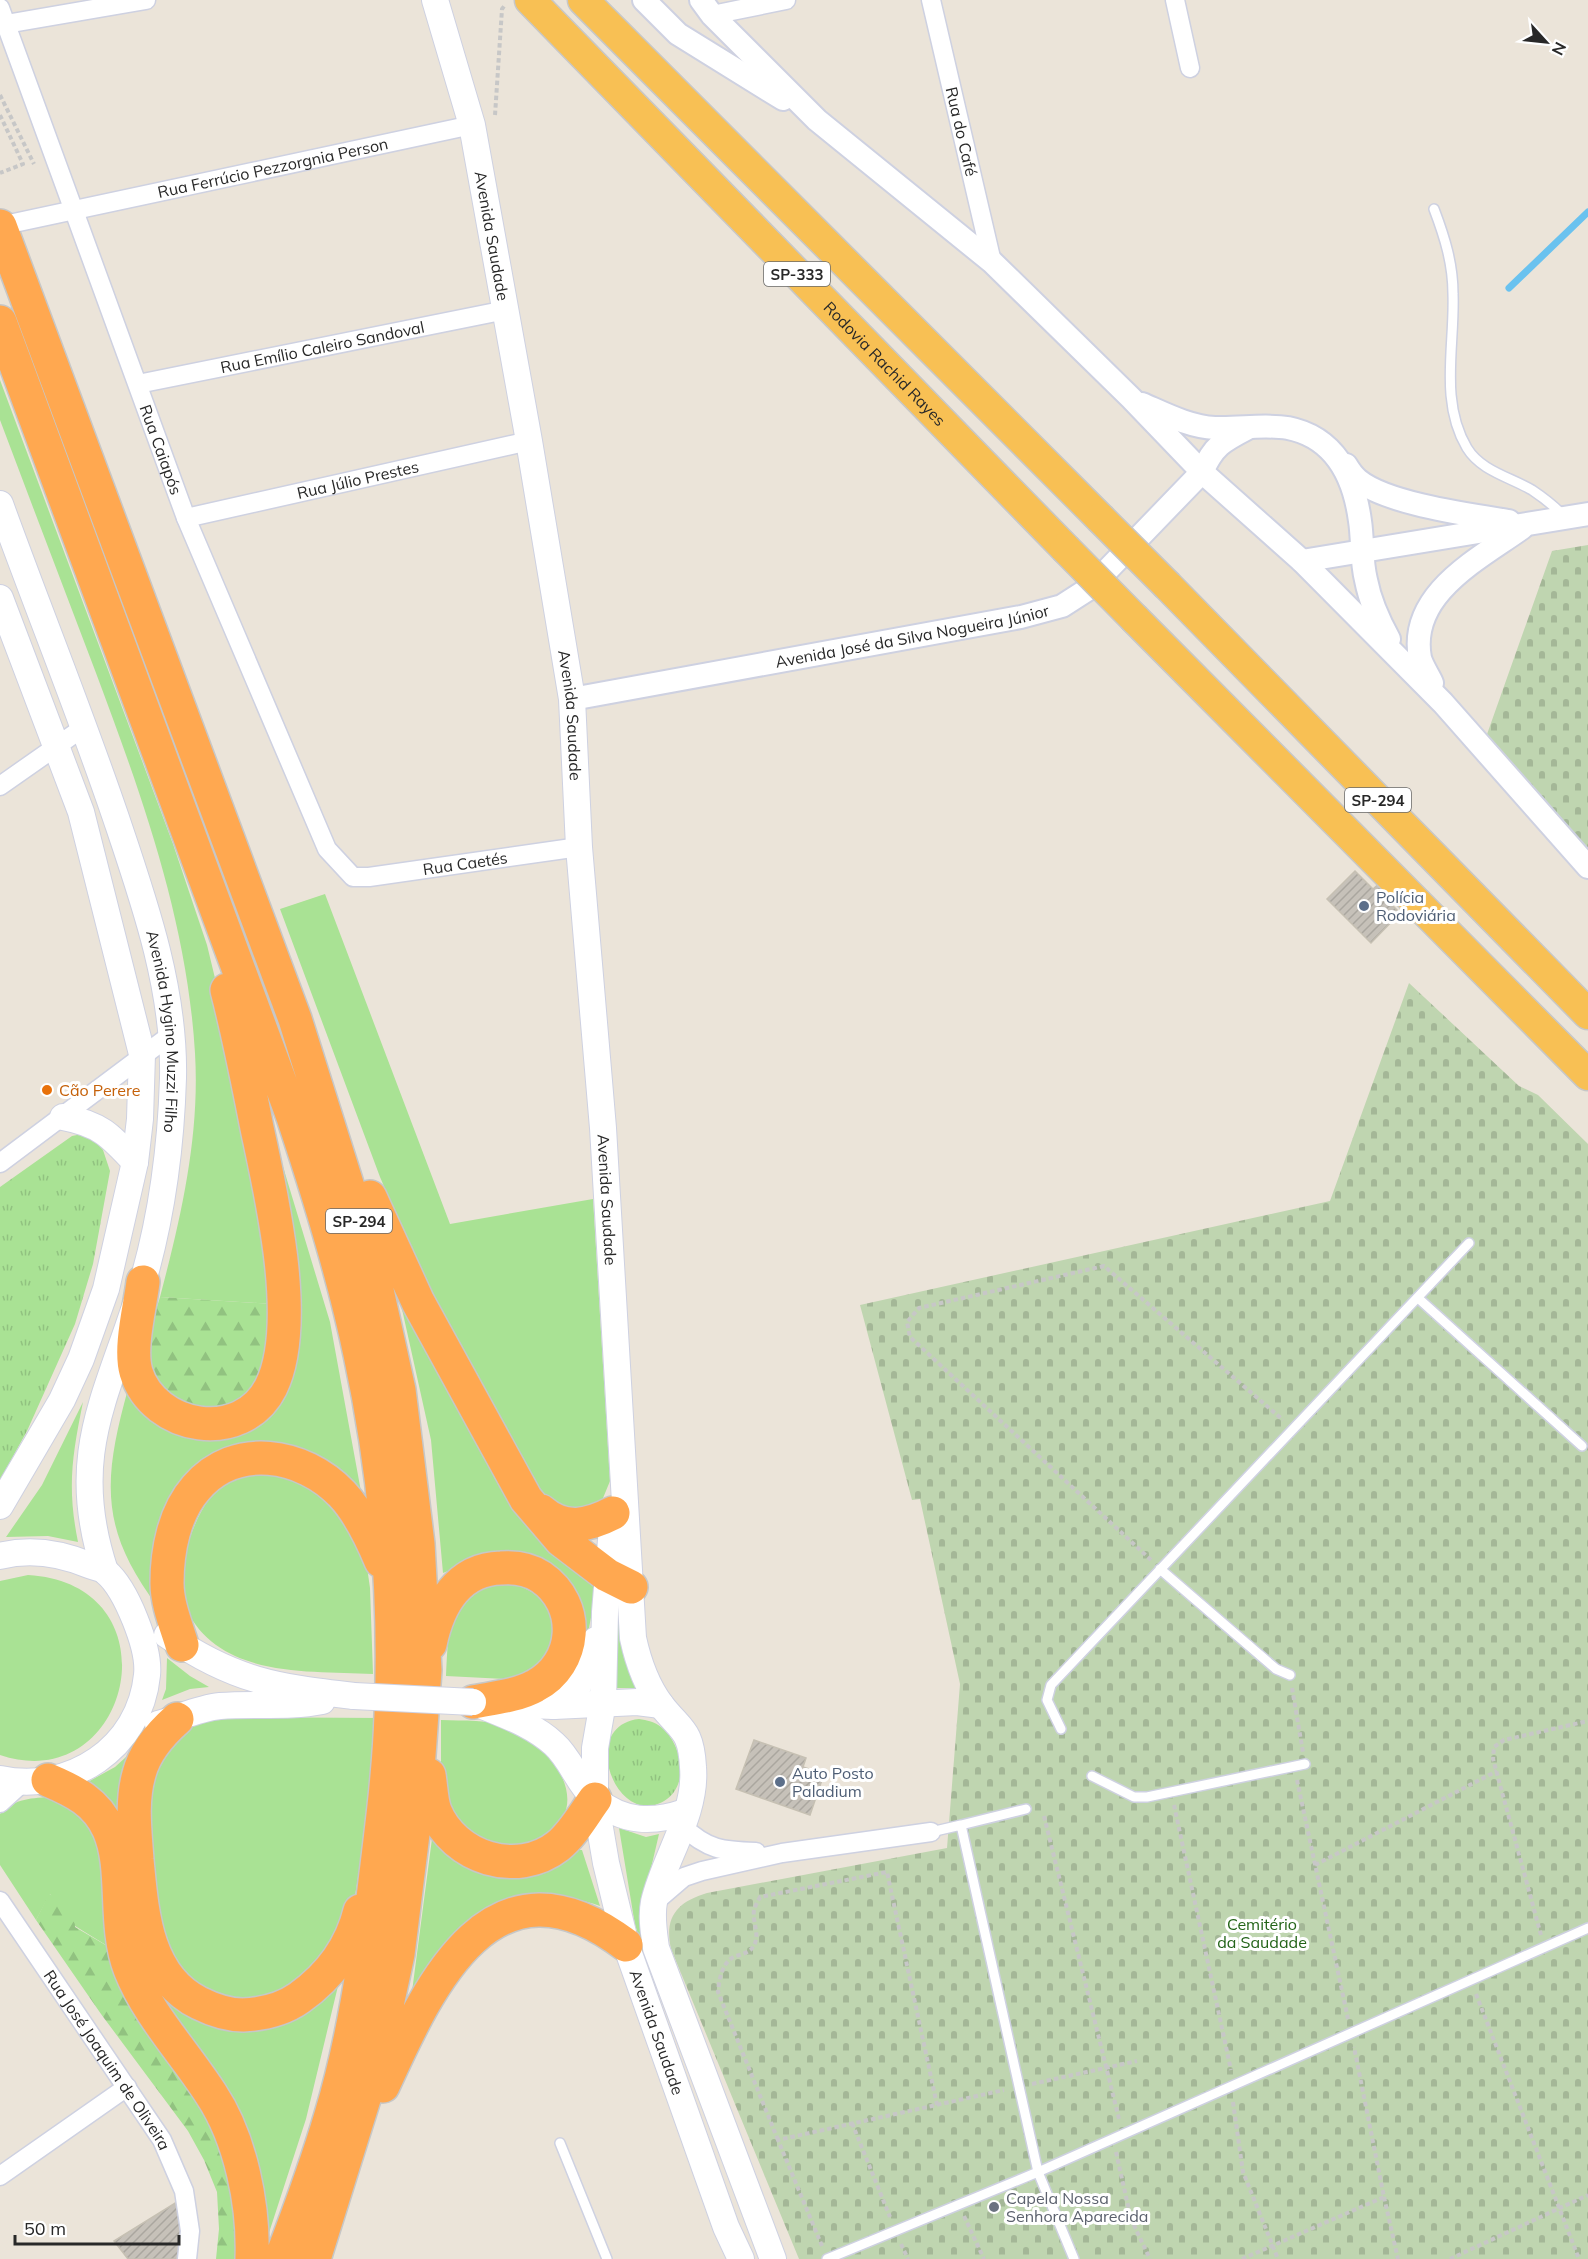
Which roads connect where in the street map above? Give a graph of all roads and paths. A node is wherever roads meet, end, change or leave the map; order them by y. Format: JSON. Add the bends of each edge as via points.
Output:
{"nodes":[{"id":1,"x":146,"y":0,"type":"edge"},
{"id":2,"x":435,"y":0,"type":"edge"},
{"id":3,"x":530,"y":0,"type":"edge"},
{"id":4,"x":583,"y":0,"type":"edge"},
{"id":5,"x":644,"y":0,"type":"edge"},
{"id":6,"x":786,"y":0,"type":"edge"},
{"id":7,"x":931,"y":0,"type":"edge"},
{"id":8,"x":1175,"y":0,"type":"edge"},
{"id":9,"x":706,"y":8,"type":"edge"},
{"id":10,"x":502,"y":9,"type":"dead end"},
{"id":11,"x":3,"y":16,"type":"edge"},
{"id":12,"x":1190,"y":68,"type":"dead end"},
{"id":13,"x":0,"y":95,"type":"edge"},
{"id":14,"x":0,"y":115,"type":"edge"},
{"id":15,"x":10,"y":117,"type":"dead end"},
{"id":16,"x":817,"y":120,"type":"junction"},
{"id":17,"x":472,"y":125,"type":"junction"},
{"id":18,"x":0,"y":173,"type":"edge"},
{"id":19,"x":1434,"y":209,"type":"dead end"},
{"id":20,"x":75,"y":211,"type":"junction"},
{"id":21,"x":0,"y":226,"type":"edge"},
{"id":22,"x":992,"y":262,"type":"junction"},
{"id":23,"x":506,"y":310,"type":"junction"},
{"id":24,"x":0,"y":322,"type":"edge"},
{"id":25,"x":138,"y":384,"type":"junction"},
{"id":26,"x":1131,"y":398,"type":"junction"},
{"id":27,"x":1248,"y":428,"type":"junction"},
{"id":28,"x":529,"y":441,"type":"junction"},
{"id":29,"x":1340,"y":459,"type":"junction"},
{"id":30,"x":1202,"y":472,"type":"junction"},
{"id":31,"x":1588,"y":514,"type":"edge"},
{"id":32,"x":2,"y":516,"type":"edge"},
{"id":33,"x":186,"y":518,"type":"junction"},
{"id":34,"x":1100,"y":518,"type":"joint"},
{"id":35,"x":1566,"y":518,"type":"junction"},
{"id":36,"x":1529,"y":524,"type":"junction"},
{"id":37,"x":1065,"y":548,"type":"joint"},
{"id":38,"x":1362,"y":550,"type":"junction"},
{"id":39,"x":1302,"y":561,"type":"junction"},
{"id":40,"x":0,"y":598,"type":"edge"},
{"id":41,"x":1396,"y":654,"type":"junction"},
{"id":42,"x":572,"y":699,"type":"junction"},
{"id":43,"x":1443,"y":703,"type":"junction"},
{"id":44,"x":84,"y":727,"type":"junction"},
{"id":45,"x":56,"y":746,"type":"junction"},
{"id":46,"x":0,"y":786,"type":"edge"},
{"id":47,"x":179,"y":806,"type":"junction"},
{"id":48,"x":579,"y":847,"type":"junction"},
{"id":49,"x":1588,"y":867,"type":"edge"},
{"id":50,"x":353,"y":877,"type":"joint"},
{"id":51,"x":1588,"y":1014,"type":"edge"},
{"id":52,"x":295,"y":1019,"type":"junction"},
{"id":53,"x":172,"y":1034,"type":"junction"},
{"id":54,"x":142,"y":1054,"type":"junction"},
{"id":55,"x":1588,"y":1075,"type":"edge"},
{"id":56,"x":63,"y":1117,"type":"junction"},
{"id":57,"x":135,"y":1162,"type":"junction"},
{"id":58,"x":0,"y":1163,"type":"edge"},
{"id":59,"x":1468,"y":1244,"type":"dead end"},
{"id":60,"x":143,"y":1282,"type":"junction"},
{"id":61,"x":1418,"y":1298,"type":"junction"},
{"id":62,"x":1293,"y":1429,"type":"junction"},
{"id":63,"x":620,"y":1442,"type":"junction"},
{"id":64,"x":1582,"y":1446,"type":"dead end"},
{"id":65,"x":526,"y":1499,"type":"junction"},
{"id":66,"x":0,"y":1506,"type":"edge"},
{"id":67,"x":613,"y":1513,"type":"junction"},
{"id":68,"x":0,"y":1556,"type":"edge"},
{"id":69,"x":1160,"y":1569,"type":"junction"},
{"id":70,"x":105,"y":1571,"type":"junction"},
{"id":71,"x":619,"y":1581,"type":"junction"},
{"id":72,"x":390,"y":1594,"type":"junction"},
{"id":73,"x":131,"y":1608,"type":"junction"},
{"id":74,"x":605,"y":1612,"type":"junction"},
{"id":75,"x":182,"y":1645,"type":"junction"},
{"id":76,"x":425,"y":1670,"type":"junction"},
{"id":77,"x":1290,"y":1676,"type":"joint"},
{"id":78,"x":354,"y":1696,"type":"junction"},
{"id":79,"x":473,"y":1702,"type":"junction"},
{"id":80,"x":603,"y":1702,"type":"junction"},
{"id":81,"x":661,"y":1705,"type":"junction"},
{"id":82,"x":554,"y":1706,"type":"junction"},
{"id":83,"x":177,"y":1719,"type":"junction"},
{"id":84,"x":1588,"y":1721,"type":"edge"},
{"id":85,"x":1061,"y":1729,"type":"dead end"},
{"id":86,"x":422,"y":1730,"type":"junction"},
{"id":87,"x":122,"y":1740,"type":"junction"},
{"id":88,"x":1305,"y":1764,"type":"junction"},
{"id":89,"x":1497,"y":1771,"type":"junction"},
{"id":90,"x":1092,"y":1776,"type":"dead end"},
{"id":91,"x":23,"y":1781,"type":"edge"},
{"id":92,"x":1171,"y":1792,"type":"junction"},
{"id":93,"x":595,"y":1799,"type":"junction"},
{"id":94,"x":0,"y":1803,"type":"edge"},
{"id":95,"x":1026,"y":1809,"type":"dead end"},
{"id":96,"x":383,"y":1816,"type":"junction"},
{"id":97,"x":1044,"y":1816,"type":"dead end"},
{"id":98,"x":683,"y":1819,"type":"junction"},
{"id":99,"x":961,"y":1825,"type":"junction"},
{"id":100,"x":931,"y":1832,"type":"joint"},
{"id":101,"x":782,"y":1853,"type":"junction"},
{"id":102,"x":1315,"y":1865,"type":"junction"},
{"id":103,"x":0,"y":1901,"type":"edge"},
{"id":104,"x":654,"y":1903,"type":"junction"},
{"id":105,"x":1588,"y":1928,"type":"edge"},
{"id":106,"x":626,"y":1945,"type":"junction"},
{"id":107,"x":1544,"y":1947,"type":"junction"},
{"id":108,"x":1471,"y":1981,"type":"junction"},
{"id":109,"x":1352,"y":2035,"type":"junction"},
{"id":110,"x":1137,"y":2061,"type":"dead end"},
{"id":111,"x":1107,"y":2067,"type":"junction"},
{"id":112,"x":127,"y":2087,"type":"junction"},
{"id":113,"x":1018,"y":2087,"type":"junction"},
{"id":114,"x":1233,"y":2087,"type":"junction"},
{"id":115,"x":937,"y":2105,"type":"junction"},
{"id":116,"x":852,"y":2124,"type":"junction"},
{"id":117,"x":1123,"y":2134,"type":"junction"},
{"id":118,"x":1113,"y":2139,"type":"junction"},
{"id":119,"x":778,"y":2140,"type":"junction"},
{"id":120,"x":560,"y":2143,"type":"dead end"},
{"id":121,"x":1038,"y":2172,"type":"junction"},
{"id":122,"x":0,"y":2176,"type":"edge"},
{"id":123,"x":338,"y":2187,"type":"junction"},
{"id":124,"x":1588,"y":2196,"type":"edge"},
{"id":125,"x":1384,"y":2197,"type":"junction"},
{"id":126,"x":959,"y":2205,"type":"junction"},
{"id":127,"x":1558,"y":2209,"type":"junction"},
{"id":128,"x":896,"y":2231,"type":"junction"},
{"id":129,"x":1272,"y":2246,"type":"junction"},
{"id":130,"x":187,"y":2259,"type":"edge"},
{"id":131,"x":252,"y":2259,"type":"edge"},
{"id":132,"x":281,"y":2259,"type":"edge"},
{"id":133,"x":314,"y":2259,"type":"edge"},
{"id":134,"x":607,"y":2259,"type":"edge"},
{"id":135,"x":741,"y":2259,"type":"edge"},
{"id":136,"x":773,"y":2259,"type":"edge"},
{"id":137,"x":828,"y":2259,"type":"edge"},
{"id":138,"x":984,"y":2259,"type":"edge"},
{"id":139,"x":1074,"y":2259,"type":"edge"},
{"id":140,"x":1150,"y":2259,"type":"edge"},
{"id":141,"x":1242,"y":2259,"type":"edge"},
{"id":142,"x":1278,"y":2259,"type":"edge"},
{"id":143,"x":1398,"y":2259,"type":"edge"},
{"id":144,"x":1450,"y":2259,"type":"edge"},
{"id":145,"x":1579,"y":2259,"type":"edge"}],
"edges":[{"from":1,"to":11,"type":"street"},
{"from":2,"to":17,"type":"main road","name":"Avenida Saudade"},
{"from":3,"to":37,"type":"highway","name":"Rodovia Rachid Rayes","number":"SP-333"},
{"from":4,"to":34,"type":"highway","number":"SP-333"},
{"from":5,"to":16,"type":"street","via":[[678,34]]},
{"from":6,"to":9,"type":"street"},
{"from":7,"to":22,"type":"street","name":"Rua do Café"},
{"from":8,"to":12,"type":"street"},
{"from":9,"to":16,"type":"street"},
{"from":10,"to":17,"type":"path","via":[[494,121]]},
{"from":11,"to":20,"type":"street","name":"Rua Caiapós"},
{"from":13,"to":15,"type":"path"},
{"from":14,"to":18,"type":"path","via":[[23,164]]},
{"from":16,"to":22,"type":"street"},
{"from":17,"to":20,"type":"street","name":"Rua Ferrúcio Pezzorgnia Person"},
{"from":17,"to":23,"type":"main road","name":"Avenida Saudade"},
{"from":19,"to":35,"type":"lane","via":[[1449,250],[1454,294],[1449,371],[1454,417],[1467,448],[1483,465],[1550,502]]},
{"from":20,"to":21,"type":"street","name":"Rua Ferrúcio Pezzorgnia Person"},
{"from":20,"to":25,"type":"street","name":"Rua Caiapós"},
{"from":21,"to":52,"type":"highway","number":"SP-294"},
{"from":22,"to":26,"type":"street"},
{"from":23,"to":25,"type":"street","name":"Rua Emílio Caleiro Sandoval"},
{"from":23,"to":28,"type":"main road","name":"Avenida Saudade"},
{"from":24,"to":47,"type":"highway","number":"SP-294"},
{"from":25,"to":33,"type":"street","name":"Rua Caiapós"},
{"from":26,"to":27,"type":"street","via":[[1178,420],[1213,429]]},
{"from":26,"to":30,"type":"street"},
{"from":27,"to":29,"type":"street","via":[[1272,425],[1304,431]]},
{"from":27,"to":30,"type":"street","name":"Avenida José da Silva Nogueira Júnior","via":[[1220,443]]},
{"from":28,"to":33,"type":"street","name":"Rua Júlio Prestes"},
{"from":28,"to":42,"type":"main road","name":"Avenida Saudade"},
{"from":29,"to":36,"type":"street","via":[[1358,480],[1377,491]]},
{"from":29,"to":38,"type":"street","via":[[1355,496]]},
{"from":30,"to":39,"type":"street"},
{"from":30,"to":42,"type":"street","name":"Avenida José da Silva Nogueira Júnior","via":[[1090,588],[1062,606],[1000,621]]},
{"from":31,"to":35,"type":"street"},
{"from":32,"to":44,"type":"main road","name":"Avenida Hygino Muzzi Filho"},
{"from":33,"to":50,"type":"street","name":"Rua Caiapós","via":[[327,849]]},
{"from":34,"to":51,"type":"highway","number":"SP-294","bridge":true},
{"from":35,"to":36,"type":"street"},
{"from":36,"to":38,"type":"street"},
{"from":36,"to":43,"type":"street","via":[[1457,574],[1434,597],[1422,623],[1420,659]]},
{"from":37,"to":55,"type":"highway","number":"SP-294","bridge":true},
{"from":38,"to":39,"type":"street"},
{"from":38,"to":41,"type":"street","via":[[1365,579],[1378,619]]},
{"from":39,"to":41,"type":"street"},
{"from":40,"to":45,"type":"main road","name":"Avenida Hygino Muzzi Filho"},
{"from":41,"to":43,"type":"street"},
{"from":42,"to":48,"type":"main road","name":"Avenida Saudade"},
{"from":43,"to":49,"type":"street"},
{"from":44,"to":45,"type":"street"},
{"from":44,"to":53,"type":"main road","name":"Avenida Hygino Muzzi Filho","via":[[147,909]]},
{"from":45,"to":46,"type":"street"},
{"from":45,"to":54,"type":"main road","name":"Avenida Hygino Muzzi Filho","via":[[81,812]]},
{"from":47,"to":60,"type":"highway","via":[[237,1030],[276,1218],[284,1309],[280,1355],[271,1387],[257,1406],[233,1420],[208,1426],[162,1408],[144,1391],[135,1370],[134,1349]]},
{"from":47,"to":72,"type":"highway","number":"SP-294","via":[[322,1203],[360,1354],[371,1416],[383,1498]]},
{"from":48,"to":50,"type":"street","name":"Rua Caetés","via":[[369,878]]},
{"from":48,"to":63,"type":"main road","name":"Avenida Saudade","via":[[603,1128]]},
{"from":52,"to":65,"type":"highway","via":[[418,1302]]},
{"from":52,"to":76,"type":"highway","number":"SP-294","via":[[369,1254],[399,1390],[418,1544]]},
{"from":53,"to":54,"type":"street"},
{"from":53,"to":60,"type":"main road","name":"Avenida Hygino Muzzi Filho","via":[[173,1077],[164,1182]]},
{"from":54,"to":56,"type":"street"},
{"from":54,"to":57,"type":"main road","name":"Avenida Hygino Muzzi Filho"},
{"from":56,"to":57,"type":"main road","via":[[88,1122],[106,1132]]},
{"from":56,"to":58,"type":"street"},
{"from":57,"to":66,"type":"main road","name":"Avenida Hygino Muzzi Filho","via":[[106,1289],[81,1359],[57,1409]]},
{"from":59,"to":61,"type":"lane"},
{"from":60,"to":70,"type":"main road","name":"Avenida Hygino Muzzi Filho","via":[[102,1398],[93,1437],[90,1507],[94,1539]]},
{"from":61,"to":62,"type":"lane"},
{"from":61,"to":64,"type":"lane"},
{"from":62,"to":69,"type":"lane"},
{"from":62,"to":69,"type":"path","via":[[1104,1266],[919,1308],[907,1322],[910,1337]]},
{"from":63,"to":67,"type":"main road"},
{"from":63,"to":71,"type":"main road"},
{"from":65,"to":67,"type":"highway","via":[[550,1519],[578,1527]]},
{"from":65,"to":71,"type":"highway","via":[[561,1540]]},
{"from":67,"to":71,"type":"main road"},
{"from":68,"to":70,"type":"main road","via":[[36,1551]]},
{"from":69,"to":77,"type":"lane","via":[[1276,1669]]},
{"from":69,"to":85,"type":"lane","via":[[1051,1685],[1047,1700]]},
{"from":70,"to":73,"type":"main road","name":"Avenida Hygino Muzzi Filho"},
{"from":71,"to":74,"type":"main road"},
{"from":71,"to":81,"type":"main road","via":[[637,1656]]},
{"from":72,"to":75,"type":"highway","via":[[371,1540],[356,1511],[340,1492],[292,1462],[266,1456],[238,1460],[196,1487],[183,1505],[174,1529],[167,1584],[170,1609]]},
{"from":72,"to":96,"type":"highway","number":"SP-294","via":[[391,1714]]},
{"from":73,"to":75,"type":"main road"},
{"from":73,"to":87,"type":"main road","via":[[146,1647],[147,1674],[141,1705]]},
{"from":74,"to":80,"type":"main road"},
{"from":74,"to":82,"type":"main road","via":[[578,1686]]},
{"from":75,"to":78,"type":"main road","via":[[230,1671],[261,1682]]},
{"from":76,"to":79,"type":"highway","via":[[434,1623],[456,1586],[473,1573],[496,1568],[518,1567],[540,1576],[566,1609],[571,1630],[566,1654],[553,1675],[534,1687]]},
{"from":76,"to":86,"type":"highway","number":"SP-294"},
{"from":77,"to":88,"type":"path"},
{"from":78,"to":79,"type":"main road","bridge":true},
{"from":78,"to":83,"type":"main road","via":[[287,1707],[222,1706]]},
{"from":79,"to":82,"type":"main road"},
{"from":79,"to":93,"type":"main road","via":[[540,1732],[556,1746]]},
{"from":80,"to":81,"type":"main road"},
{"from":80,"to":82,"type":"main road"},
{"from":80,"to":93,"type":"main road","via":[[595,1748]]},
{"from":81,"to":98,"type":"main road","via":[[680,1723],[690,1743],[694,1769]]},
{"from":83,"to":87,"type":"main road","via":[[145,1727]]},
{"from":83,"to":96,"type":"highway","via":[[159,1735],[139,1773],[134,1819],[147,1934],[172,1983],[193,2001],[215,2011],[259,2014],[287,2006],[314,1987],[338,1962],[356,1927]]},
{"from":84,"to":89,"type":"path","via":[[1504,1740],[1494,1747]]},
{"from":86,"to":93,"type":"highway","via":[[435,1810],[445,1830],[488,1860],[532,1859],[557,1846]]},
{"from":86,"to":123,"type":"highway","number":"SP-294","via":[[398,1954],[373,2070]]},
{"from":87,"to":91,"type":"main road","via":[[101,1759],[75,1773]]},
{"from":88,"to":92,"type":"lane"},
{"from":88,"to":102,"type":"path","via":[[1296,1776]]},
{"from":89,"to":102,"type":"path"},
{"from":89,"to":107,"type":"path"},
{"from":90,"to":92,"type":"lane","via":[[1134,1797]]},
{"from":91,"to":94,"type":"street"},
{"from":91,"to":131,"type":"highway","via":[[80,1794],[97,1809],[110,1831],[121,1936],[129,1967],[142,1997],[213,2096],[232,2136],[253,2234]]},
{"from":92,"to":114,"type":"path"},
{"from":93,"to":98,"type":"main road","via":[[628,1817],[645,1821]]},
{"from":93,"to":106,"type":"main road","name":"Avenida Saudade"},
{"from":95,"to":99,"type":"lane"},
{"from":96,"to":132,"type":"highway","number":"SP-294","via":[[364,1968],[332,2114]]},
{"from":97,"to":111,"type":"path"},
{"from":98,"to":101,"type":"street","via":[[695,1838],[715,1849]]},
{"from":98,"to":104,"type":"main road","name":"Avenida Saudade"},
{"from":99,"to":100,"type":"lane"},
{"from":99,"to":113,"type":"lane"},
{"from":100,"to":101,"type":"street"},
{"from":101,"to":104,"type":"street","via":[[684,1877]]},
{"from":102,"to":109,"type":"path"},
{"from":103,"to":112,"type":"street","name":"Rua José Joaquim de Oliveira"},
{"from":104,"to":136,"type":"main road","name":"Avenida Saudade","via":[[656,1948]]},
{"from":105,"to":107,"type":"lane"},
{"from":106,"to":123,"type":"highway","via":[[598,1924],[575,1916],[535,1911],[487,1926],[470,1939],[425,2000]]},
{"from":106,"to":135,"type":"main road","name":"Avenida Saudade","via":[[726,2227]]},
{"from":107,"to":108,"type":"lane"},
{"from":108,"to":109,"type":"lane"},
{"from":108,"to":127,"type":"path"},
{"from":109,"to":114,"type":"lane"},
{"from":109,"to":125,"type":"path"},
{"from":110,"to":111,"type":"path"},
{"from":111,"to":113,"type":"path"},
{"from":111,"to":117,"type":"path"},
{"from":112,"to":122,"type":"street"},
{"from":112,"to":130,"type":"street","name":"Rua José Joaquim de Oliveira","via":[[162,2140],[184,2191],[190,2231]]},
{"from":113,"to":115,"type":"path"},
{"from":113,"to":121,"type":"lane"},
{"from":114,"to":117,"type":"lane"},
{"from":114,"to":129,"type":"path","via":[[1243,2172]]},
{"from":115,"to":116,"type":"path"},
{"from":115,"to":119,"type":"path","via":[[886,1872],[760,1897],[754,1910],[757,1933],[753,1947],[732,1957],[722,1972],[718,1992]]},
{"from":116,"to":119,"type":"path"},
{"from":116,"to":128,"type":"path"},
{"from":117,"to":118,"type":"lane"},
{"from":118,"to":121,"type":"lane"},
{"from":118,"to":140,"type":"path","via":[[1131,2219]]},
{"from":119,"to":137,"type":"path"},
{"from":120,"to":134,"type":"lane"},
{"from":121,"to":126,"type":"lane"},
{"from":121,"to":139,"type":"lane"},
{"from":123,"to":133,"type":"highway","number":"SP-294"},
{"from":124,"to":127,"type":"path"},
{"from":125,"to":129,"type":"path"},
{"from":125,"to":143,"type":"path"},
{"from":126,"to":128,"type":"lane"},
{"from":126,"to":138,"type":"path"},
{"from":127,"to":144,"type":"path"},
{"from":127,"to":145,"type":"path"},
{"from":128,"to":137,"type":"lane"},
{"from":129,"to":141,"type":"path"},
{"from":129,"to":142,"type":"path"}]}
